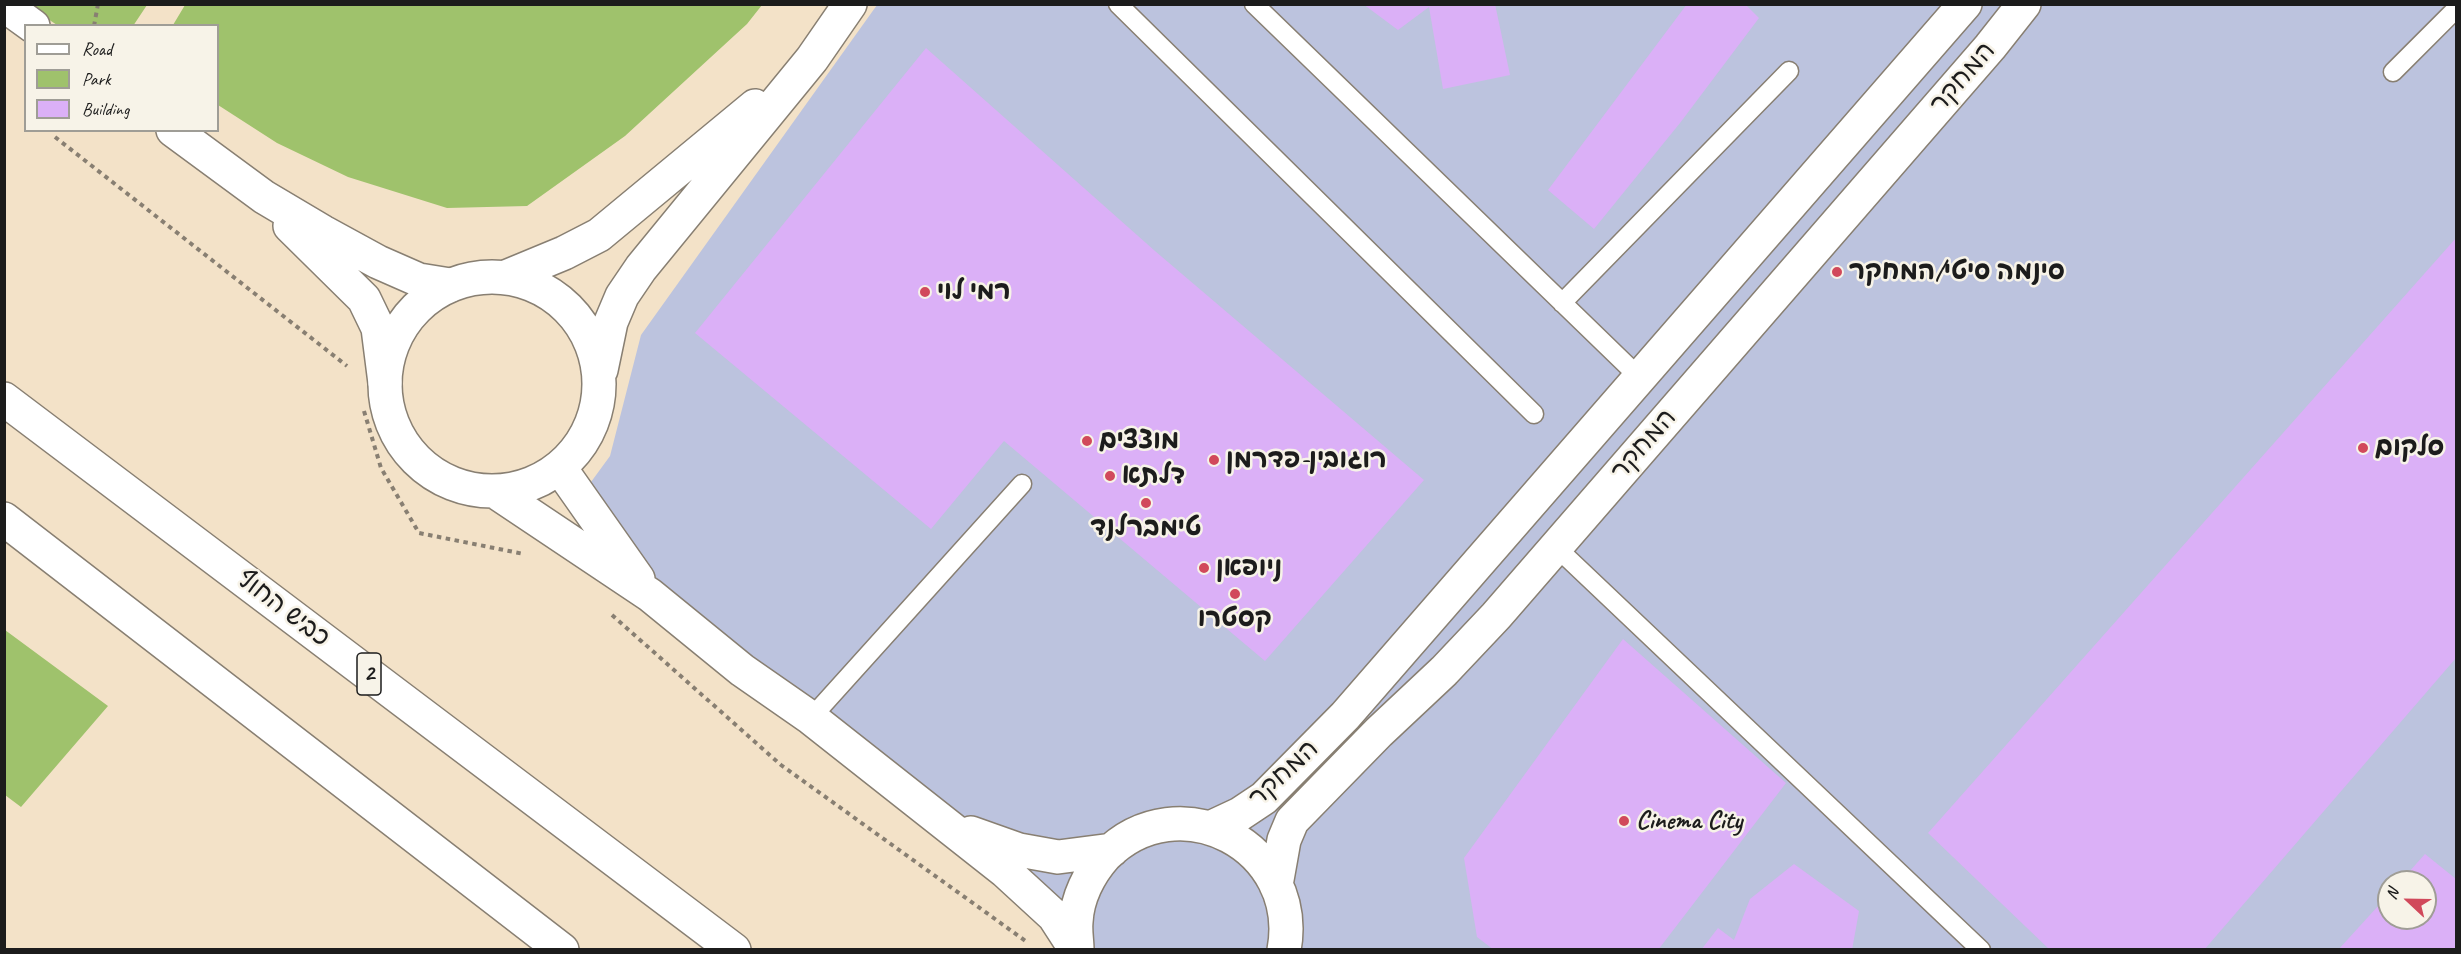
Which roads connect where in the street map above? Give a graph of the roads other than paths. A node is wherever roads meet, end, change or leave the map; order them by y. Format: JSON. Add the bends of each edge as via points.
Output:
{"nodes":[{"id":1,"x":850,"y":4,"type":"edge"},
{"id":2,"x":1118,"y":4,"type":"edge"},
{"id":3,"x":1254,"y":4,"type":"edge"},
{"id":4,"x":1965,"y":4,"type":"edge"},
{"id":5,"x":2024,"y":4,"type":"edge"},
{"id":6,"x":4,"y":5,"type":"edge"},
{"id":7,"x":2457,"y":9,"type":"edge"},
{"id":8,"x":30,"y":24,"type":"edge"},
{"id":9,"x":812,"y":59,"type":"junction"},
{"id":10,"x":1789,"y":70,"type":"dead end"},
{"id":11,"x":2393,"y":72,"type":"dead end"},
{"id":12,"x":176,"y":132,"type":"edge"},
{"id":13,"x":246,"y":183,"type":"junction"},
{"id":14,"x":506,"y":277,"type":"junction"},
{"id":15,"x":450,"y":285,"type":"junction"},
{"id":16,"x":1562,"y":303,"type":"junction"},
{"id":17,"x":600,"y":375,"type":"junction"},
{"id":18,"x":1640,"y":378,"type":"junction"},
{"id":19,"x":385,"y":384,"type":"junction"},
{"id":20,"x":4,"y":399,"type":"edge"},
{"id":21,"x":1534,"y":414,"type":"dead end"},
{"id":22,"x":560,"y":468,"type":"junction"},
{"id":23,"x":1022,"y":484,"type":"dead end"},
{"id":24,"x":496,"y":492,"type":"junction"},
{"id":25,"x":4,"y":519,"type":"edge"},
{"id":26,"x":1556,"y":547,"type":"junction"},
{"id":27,"x":650,"y":595,"type":"junction"},
{"id":28,"x":811,"y":718,"type":"junction"},
{"id":29,"x":941,"y":823,"type":"junction"},
{"id":30,"x":1210,"y":828,"type":"junction"},
{"id":31,"x":1112,"y":850,"type":"junction"},
{"id":32,"x":1276,"y":885,"type":"junction"},
{"id":33,"x":562,"y":950,"type":"edge"},
{"id":34,"x":734,"y":950,"type":"edge"},
{"id":35,"x":1077,"y":950,"type":"edge"},
{"id":36,"x":1284,"y":950,"type":"edge"},
{"id":37,"x":1981,"y":950,"type":"edge"}],
"edges":[{"from":1,"to":9,"type":"main road"},
{"from":2,"to":21,"type":"lane"},
{"from":3,"to":16,"type":"lane"},
{"from":4,"to":18,"type":"main road","name":"המחקר"},
{"from":5,"to":26,"type":"main road","name":"המחקר"},
{"from":6,"to":8,"type":"main road"},
{"from":7,"to":11,"type":"lane"},
{"from":9,"to":14,"type":"main road","via":[[599,235]]},
{"from":9,"to":17,"type":"main road","via":[[622,296],[611,322]]},
{"from":10,"to":16,"type":"lane"},
{"from":12,"to":13,"type":"main road"},
{"from":13,"to":15,"type":"main road","via":[[378,262],[419,280]]},
{"from":13,"to":19,"type":"main road","via":[[364,299],[378,328]]},
{"from":14,"to":15,"type":"main road","via":[[478,277]]},
{"from":14,"to":17,"type":"main road","via":[[541,287],[570,309],[591,339]]},
{"from":15,"to":19,"type":"main road","via":[[424,302],[403,324],[390,352]]},
{"from":16,"to":18,"type":"lane"},
{"from":17,"to":22,"type":"main road","via":[[597,410],[584,442]]},
{"from":18,"to":30,"type":"main road","name":"המחקר","via":[[1345,717],[1264,798]]},
{"from":19,"to":24,"type":"main road","via":[[390,418],[406,448],[431,473],[462,488]]},
{"from":20,"to":34,"type":"main road","name":"כביש החוף","number":"2"},
{"from":22,"to":24,"type":"main road","via":[[531,485]]},
{"from":22,"to":27,"type":"main road"},
{"from":23,"to":28,"type":"lane"},
{"from":24,"to":27,"type":"main road"},
{"from":25,"to":33,"type":"main road"},
{"from":26,"to":32,"type":"main road","name":"המחקר","via":[[1444,671],[1292,821],[1284,840]]},
{"from":26,"to":37,"type":"lane"},
{"from":27,"to":28,"type":"main road","via":[[742,670]]},
{"from":28,"to":29,"type":"main road"},
{"from":29,"to":31,"type":"main road","via":[[1019,850],[1048,855]]},
{"from":29,"to":35,"type":"main road","via":[[1005,872],[1053,916]]},
{"from":30,"to":31,"type":"main road","via":[[1171,824],[1142,831]]},
{"from":30,"to":32,"type":"main road","via":[[1251,850]]},
{"from":31,"to":35,"type":"main road","via":[[1096,866],[1082,891],[1076,921]]},
{"from":32,"to":36,"type":"main road","via":[[1287,932]]}]}
